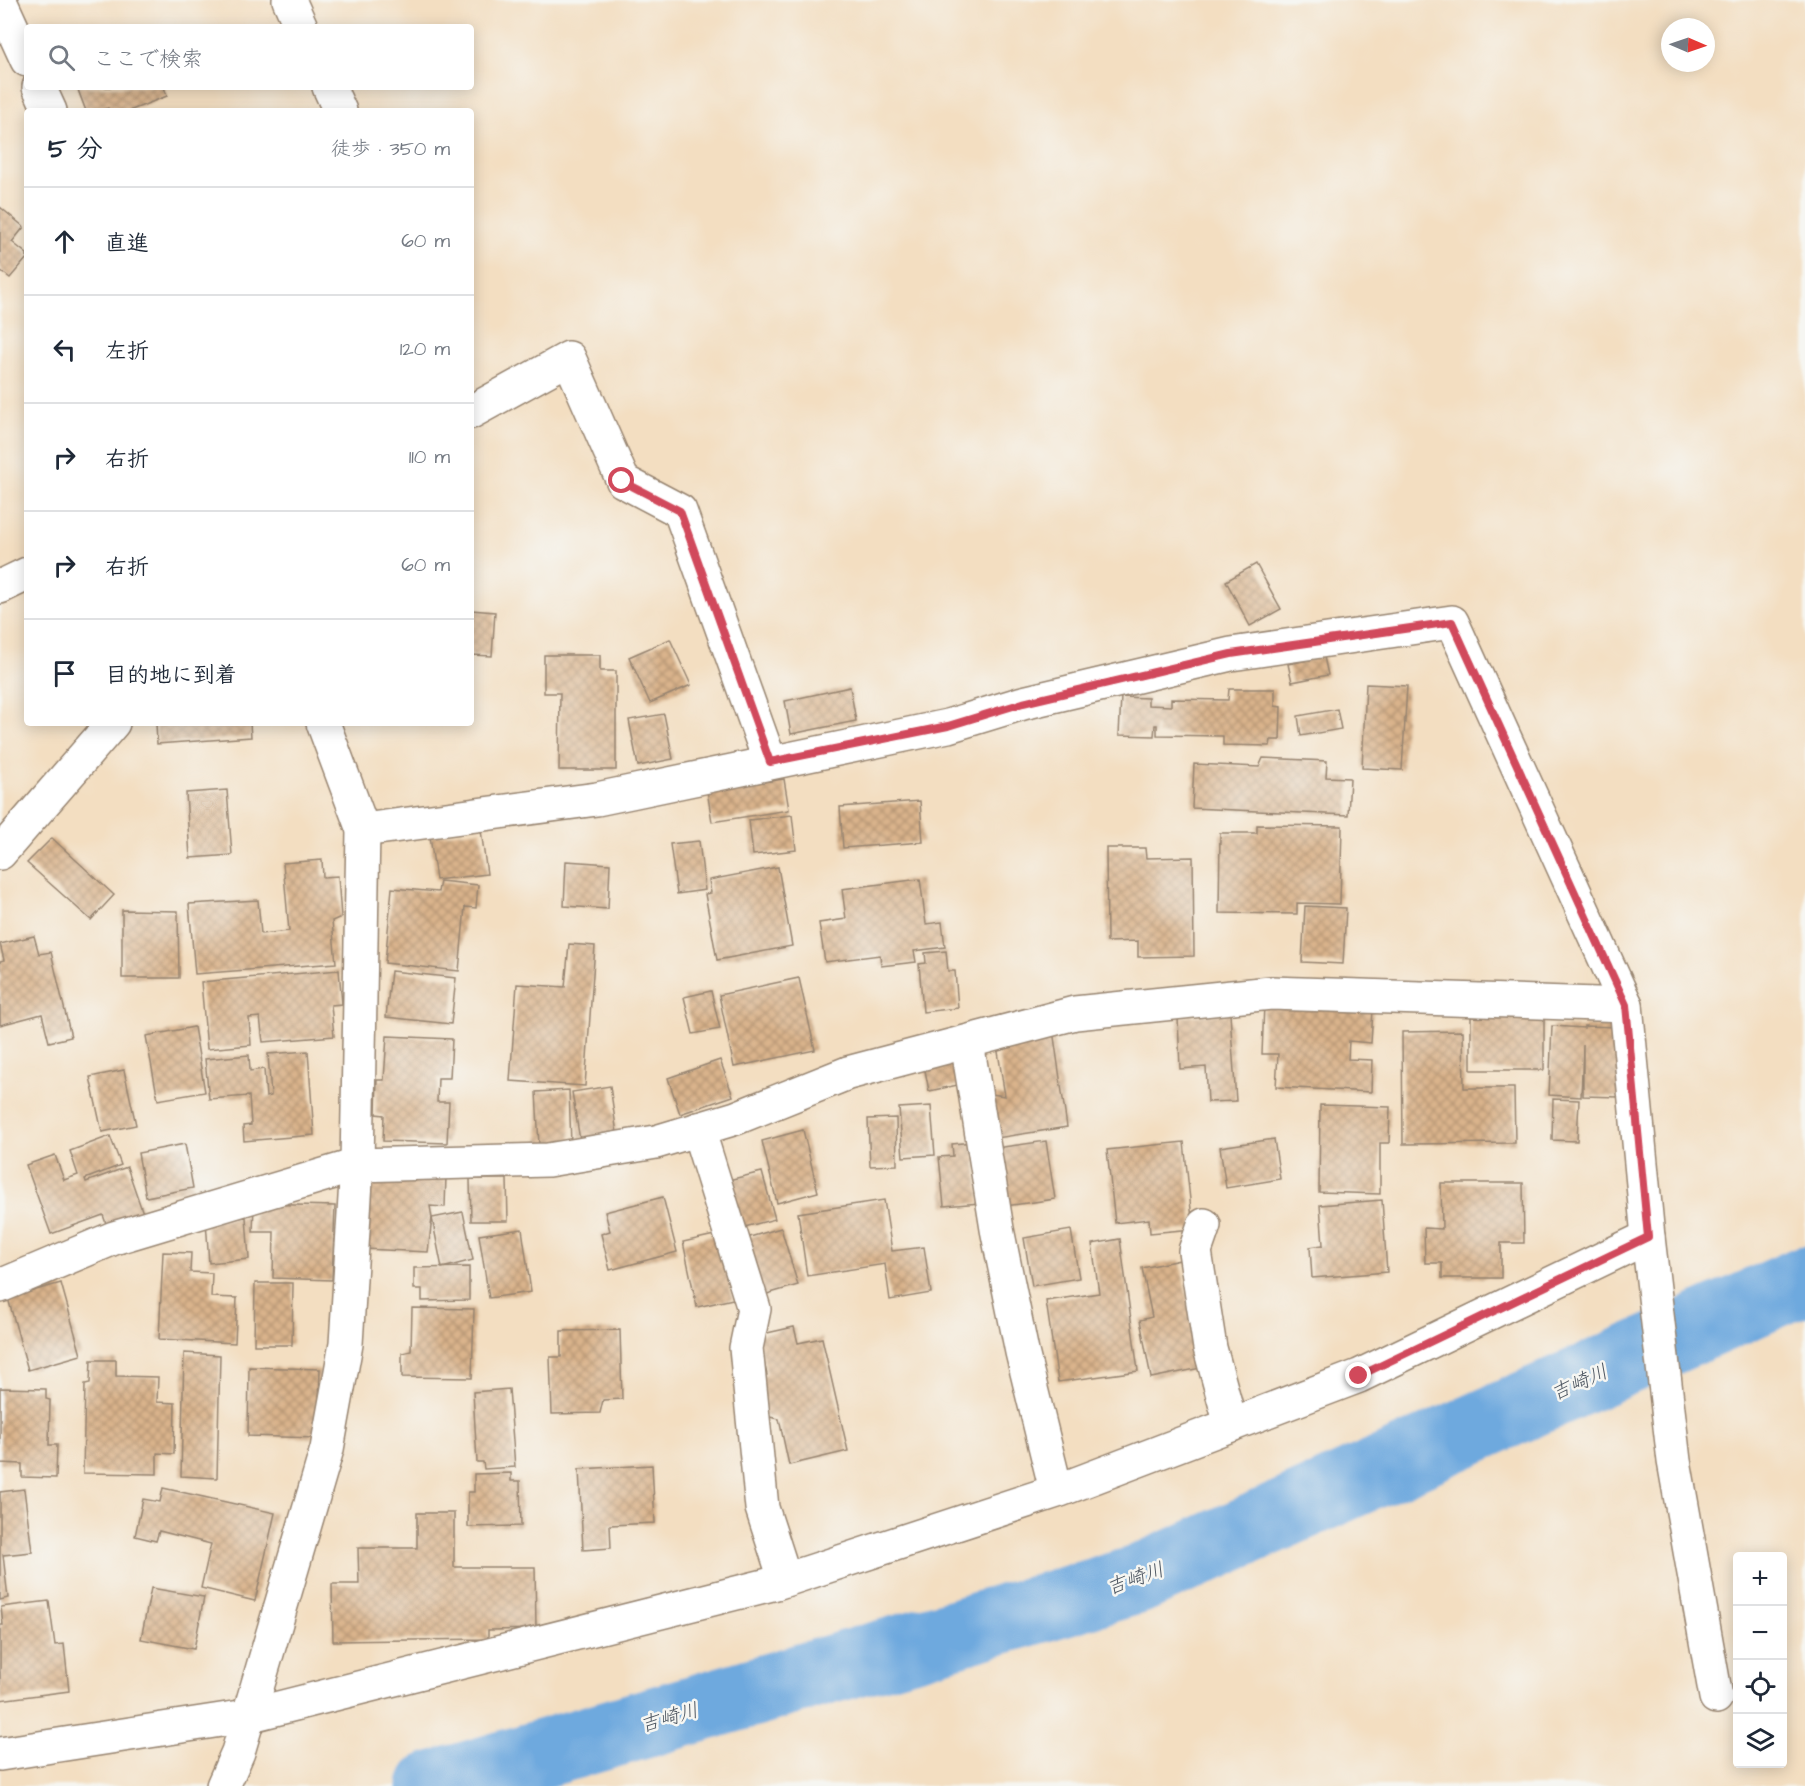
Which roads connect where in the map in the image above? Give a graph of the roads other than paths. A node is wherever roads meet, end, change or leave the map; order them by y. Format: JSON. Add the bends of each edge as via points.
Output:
{"nodes":[{"id":1,"x":289,"y":0,"type":"edge"},
{"id":2,"x":0,"y":1,"type":"edge"},
{"id":3,"x":300,"y":24,"type":"edge"},
{"id":4,"x":24,"y":53,"type":"edge"},
{"id":5,"x":40,"y":90,"type":"edge"},
{"id":6,"x":330,"y":90,"type":"edge"},
{"id":7,"x":49,"y":108,"type":"edge"},
{"id":8,"x":339,"y":108,"type":"edge"},
{"id":9,"x":474,"y":406,"type":"edge"},
{"id":10,"x":24,"y":575,"type":"edge"},
{"id":11,"x":0,"y":587,"type":"edge"},
{"id":12,"x":110,"y":726,"type":"edge"},
{"id":13,"x":324,"y":726,"type":"edge"},
{"id":14,"x":770,"y":762,"type":"junction"},
{"id":15,"x":363,"y":830,"type":"junction"},
{"id":16,"x":0,"y":853,"type":"edge"},
{"id":17,"x":1626,"y":1005,"type":"junction"},
{"id":18,"x":967,"y":1042,"type":"junction"},
{"id":19,"x":698,"y":1129,"type":"junction"},
{"id":20,"x":357,"y":1165,"type":"junction"},
{"id":21,"x":1204,"y":1226,"type":"dead end"},
{"id":22,"x":1648,"y":1237,"type":"junction"},
{"id":23,"x":0,"y":1286,"type":"edge"},
{"id":24,"x":1231,"y":1425,"type":"junction"},
{"id":25,"x":1056,"y":1490,"type":"junction"},
{"id":26,"x":785,"y":1580,"type":"junction"},
{"id":27,"x":1716,"y":1697,"type":"dead end"},
{"id":28,"x":247,"y":1716,"type":"junction"},
{"id":29,"x":0,"y":1754,"type":"edge"},
{"id":30,"x":223,"y":1786,"type":"edge"}],
"edges":[{"from":1,"to":3,"type":"street"},
{"from":2,"to":4,"type":"street"},
{"from":5,"to":7,"type":"street"},
{"from":6,"to":8,"type":"street"},
{"from":9,"to":14,"type":"street","via":[[569,358],[622,481],[680,511]]},
{"from":10,"to":11,"type":"street"},
{"from":12,"to":16,"type":"street"},
{"from":13,"to":15,"type":"street"},
{"from":14,"to":15,"type":"street","via":[[597,799]]},
{"from":14,"to":17,"type":"street","via":[[948,726],[1023,703],[1231,654],[1452,622]]},
{"from":15,"to":20,"type":"street"},
{"from":17,"to":18,"type":"street","via":[[1271,993],[1075,1013]]},
{"from":17,"to":22,"type":"street"},
{"from":18,"to":19,"type":"street","via":[[848,1074]]},
{"from":18,"to":25,"type":"street","via":[[997,1230]]},
{"from":19,"to":20,"type":"street","via":[[656,1142],[548,1160]]},
{"from":19,"to":26,"type":"street","via":[[754,1309],[746,1348],[762,1508]]},
{"from":20,"to":23,"type":"street","via":[[114,1238]]},
{"from":20,"to":28,"type":"street","via":[[346,1344],[327,1449]]},
{"from":21,"to":24,"type":"street","via":[[1195,1251],[1210,1348]]},
{"from":22,"to":24,"type":"street","via":[[1359,1376]]},
{"from":22,"to":27,"type":"street","via":[[1674,1461]]},
{"from":24,"to":25,"type":"street"},
{"from":25,"to":26,"type":"street"},
{"from":26,"to":28,"type":"street"},
{"from":28,"to":29,"type":"street"},
{"from":28,"to":30,"type":"street","via":[[238,1752]]}]}
